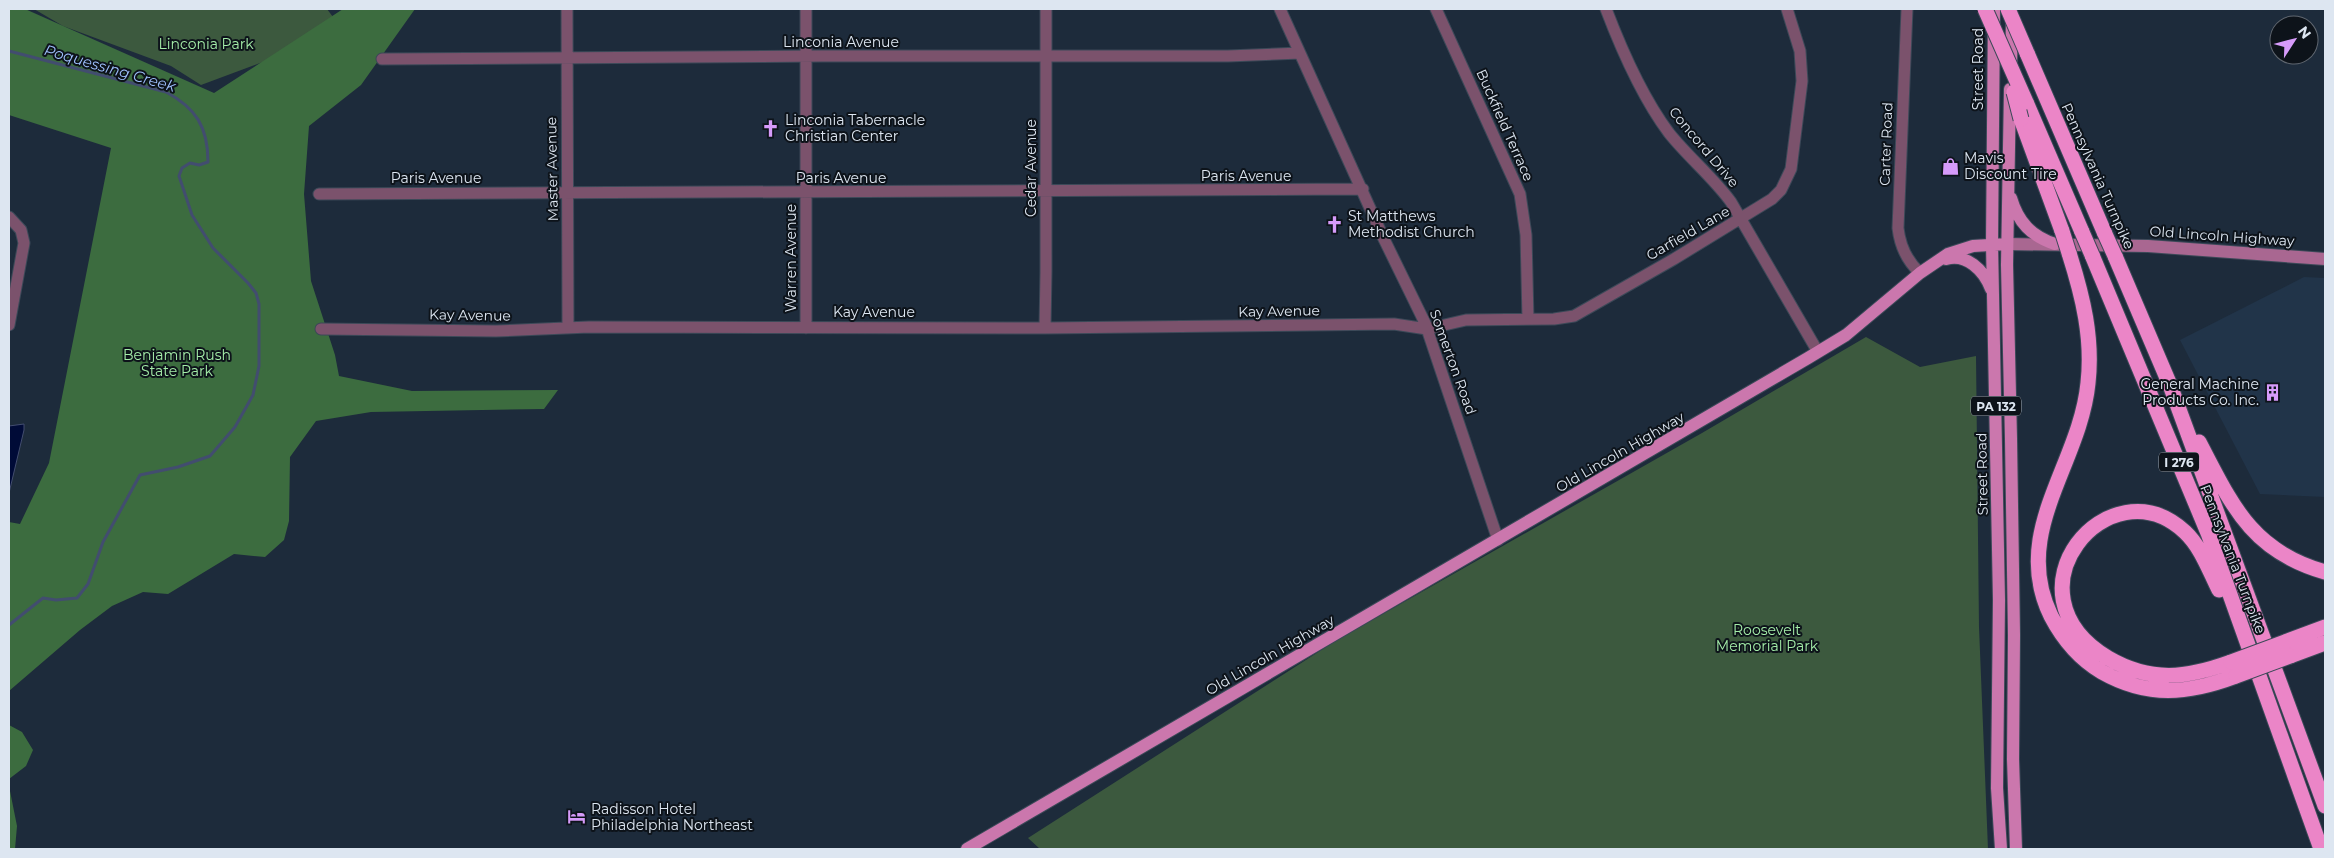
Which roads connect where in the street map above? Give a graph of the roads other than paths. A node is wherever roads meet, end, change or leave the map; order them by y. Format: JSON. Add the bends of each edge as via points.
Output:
{"nodes":[{"id":1,"x":568,"y":9,"type":"edge"},
{"id":2,"x":806,"y":9,"type":"edge"},
{"id":3,"x":1046,"y":9,"type":"edge"},
{"id":4,"x":1280,"y":9,"type":"edge"},
{"id":5,"x":1436,"y":9,"type":"edge"},
{"id":6,"x":1606,"y":9,"type":"edge"},
{"id":7,"x":1787,"y":9,"type":"edge"},
{"id":8,"x":1907,"y":9,"type":"edge"},
{"id":9,"x":1985,"y":9,"type":"edge"},
{"id":10,"x":1994,"y":9,"type":"edge"},
{"id":11,"x":2010,"y":9,"type":"edge"},
{"id":12,"x":2004,"y":52,"type":"junction"},
{"id":13,"x":1300,"y":53,"type":"junction"},
{"id":14,"x":807,"y":56,"type":"junction"},
{"id":15,"x":1046,"y":56,"type":"junction"},
{"id":16,"x":567,"y":58,"type":"junction"},
{"id":17,"x":382,"y":59,"type":"dead end"},
{"id":18,"x":2008,"y":180,"type":"junction"},
{"id":19,"x":1363,"y":189,"type":"junction"},
{"id":20,"x":1046,"y":192,"type":"junction"},
{"id":21,"x":568,"y":193,"type":"junction"},
{"id":22,"x":807,"y":193,"type":"junction"},
{"id":23,"x":319,"y":194,"type":"dead end"},
{"id":24,"x":9,"y":217,"type":"edge"},
{"id":25,"x":1740,"y":220,"type":"junction"},
{"id":26,"x":2058,"y":238,"type":"junction"},
{"id":27,"x":1992,"y":244,"type":"junction"},
{"id":28,"x":2007,"y":244,"type":"junction"},
{"id":29,"x":2325,"y":258,"type":"edge"},
{"id":30,"x":1934,"y":263,"type":"junction"},
{"id":31,"x":1920,"y":273,"type":"junction"},
{"id":32,"x":1992,"y":295,"type":"junction"},
{"id":33,"x":1528,"y":319,"type":"junction"},
{"id":34,"x":9,"y":325,"type":"edge"},
{"id":35,"x":568,"y":328,"type":"junction"},
{"id":36,"x":806,"y":328,"type":"junction"},
{"id":37,"x":1044,"y":328,"type":"junction"},
{"id":38,"x":322,"y":329,"type":"dead end"},
{"id":39,"x":1427,"y":329,"type":"junction"},
{"id":40,"x":1818,"y":352,"type":"junction"},
{"id":41,"x":2170,"y":385,"type":"junction"},
{"id":42,"x":1498,"y":540,"type":"junction"},
{"id":43,"x":2325,"y":572,"type":"edge"},
{"id":44,"x":2325,"y":627,"type":"edge"},
{"id":45,"x":2325,"y":643,"type":"edge"},
{"id":46,"x":2288,"y":649,"type":"junction"},
{"id":47,"x":2234,"y":669,"type":"junction"},
{"id":48,"x":2258,"y":673,"type":"junction"},
{"id":49,"x":2325,"y":806,"type":"edge"},
{"id":50,"x":967,"y":849,"type":"edge"},
{"id":51,"x":2001,"y":849,"type":"edge"},
{"id":52,"x":2016,"y":849,"type":"edge"},
{"id":53,"x":2321,"y":849,"type":"edge"}],
"edges":[{"from":1,"to":16,"type":"street","name":"Master Avenue"},
{"from":2,"to":14,"type":"street","name":"Warren Avenue"},
{"from":3,"to":15,"type":"street","name":"Cedar Avenue"},
{"from":4,"to":13,"type":"street","name":"Somerton Road"},
{"from":5,"to":33,"type":"street","name":"Buckfield Terrace","via":[[1520,194],[1526,236]]},
{"from":6,"to":25,"type":"street","name":"Concord Drive","via":[[1653,109],[1669,132],[1720,188]]},
{"from":7,"to":25,"type":"street","name":"Garfield Lane","via":[[1801,66],[1792,168],[1781,190],[1772,199]]},
{"from":8,"to":31,"type":"street","name":"Carter Road","via":[[1898,228],[1902,249]]},
{"from":9,"to":12,"type":"highway","name":"Pennsylvania Turnpike","number":"I 276","bridge":true},
{"from":10,"to":27,"type":"main road","name":"Street Road","number":"PA 132"},
{"from":11,"to":18,"type":"main road","number":"PA 132"},
{"from":11,"to":41,"type":"highway","name":"Pennsylvania Turnpike","number":"I 276","bridge":true},
{"from":12,"to":26,"type":"highway","bridge":true},
{"from":12,"to":48,"type":"highway","name":"Pennsylvania Turnpike","number":"I 276","bridge":true,"via":[[2204,525]]},
{"from":13,"to":15,"type":"street","name":"Linconia Avenue"},
{"from":13,"to":19,"type":"street","name":"Somerton Road"},
{"from":14,"to":15,"type":"street","name":"Linconia Avenue"},
{"from":14,"to":16,"type":"street","name":"Linconia Avenue"},
{"from":14,"to":22,"type":"street","name":"Warren Avenue"},
{"from":15,"to":20,"type":"street","name":"Cedar Avenue"},
{"from":16,"to":17,"type":"street","name":"Linconia Avenue"},
{"from":16,"to":21,"type":"street","name":"Master Avenue"},
{"from":18,"to":26,"type":"main road","via":[[2014,209],[2022,222],[2039,239]]},
{"from":18,"to":28,"type":"main road","number":"PA 132"},
{"from":19,"to":20,"type":"street","name":"Paris Avenue"},
{"from":19,"to":39,"type":"street","name":"Somerton Road"},
{"from":20,"to":22,"type":"street","name":"Paris Avenue"},
{"from":20,"to":37,"type":"street","name":"Cedar Avenue"},
{"from":21,"to":22,"type":"street","name":"Paris Avenue"},
{"from":21,"to":23,"type":"street","name":"Paris Avenue"},
{"from":21,"to":35,"type":"street","name":"Master Avenue"},
{"from":22,"to":36,"type":"street","name":"Warren Avenue"},
{"from":24,"to":34,"type":"street","via":[[21,230],[24,242]]},
{"from":25,"to":33,"type":"street","name":"Garfield Lane","via":[[1574,316]]},
{"from":25,"to":40,"type":"street","name":"Concord Drive"},
{"from":26,"to":28,"type":"main road","name":"Old Lincoln Highway"},
{"from":26,"to":29,"type":"main road","name":"Old Lincoln Highway"},
{"from":26,"to":47,"type":"highway","bridge":true,"via":[[2069,253],[2086,314],[2090,368],[2080,420],[2040,536],[2039,580],[2047,608],[2062,634],[2083,658],[2123,682],[2154,690],[2184,690],[2214,684]]},
{"from":27,"to":28,"type":"main road","name":"Old Lincoln Highway"},
{"from":27,"to":30,"type":"main road","name":"Old Lincoln Highway","via":[[1956,250]]},
{"from":27,"to":32,"type":"main road","name":"Street Road","number":"PA 132"},
{"from":28,"to":52,"type":"main road","number":"PA 132"},
{"from":30,"to":31,"type":"main road","name":"Old Lincoln Highway"},
{"from":30,"to":32,"type":"main road","via":[[1951,257],[1968,261],[1982,273]]},
{"from":31,"to":40,"type":"main road","name":"Old Lincoln Highway","via":[[1846,335]]},
{"from":32,"to":51,"type":"main road","name":"Street Road","number":"PA 132","via":[[1999,600],[1997,788]]},
{"from":33,"to":39,"type":"street","name":"Garfield Lane","via":[[1466,320]]},
{"from":35,"to":36,"type":"street","name":"Kay Avenue"},
{"from":35,"to":38,"type":"street","name":"Kay Avenue","via":[[496,331]]},
{"from":36,"to":37,"type":"street","name":"Kay Avenue"},
{"from":37,"to":39,"type":"street","name":"Kay Avenue","via":[[1394,324]]},
{"from":39,"to":42,"type":"street","name":"Somerton Road"},
{"from":40,"to":42,"type":"main road","name":"Old Lincoln Highway"},
{"from":41,"to":43,"type":"highway","via":[[2245,522],[2276,550]]},
{"from":41,"to":49,"type":"highway","name":"Pennsylvania Turnpike","number":"I 276"},
{"from":42,"to":50,"type":"main road","name":"Old Lincoln Highway"},
{"from":44,"to":46,"type":"highway"},
{"from":45,"to":46,"type":"highway"},
{"from":46,"to":47,"type":"highway","bridge":true},
{"from":47,"to":48,"type":"highway","via":[[2162,676],[2129,669],[2104,656],[2076,628],[2065,604],[2063,577],[2076,543],[2096,524],[2123,514],[2152,514],[2177,525],[2200,552]]},
{"from":48,"to":53,"type":"highway","name":"Pennsylvania Turnpike","number":"I 276"}]}
